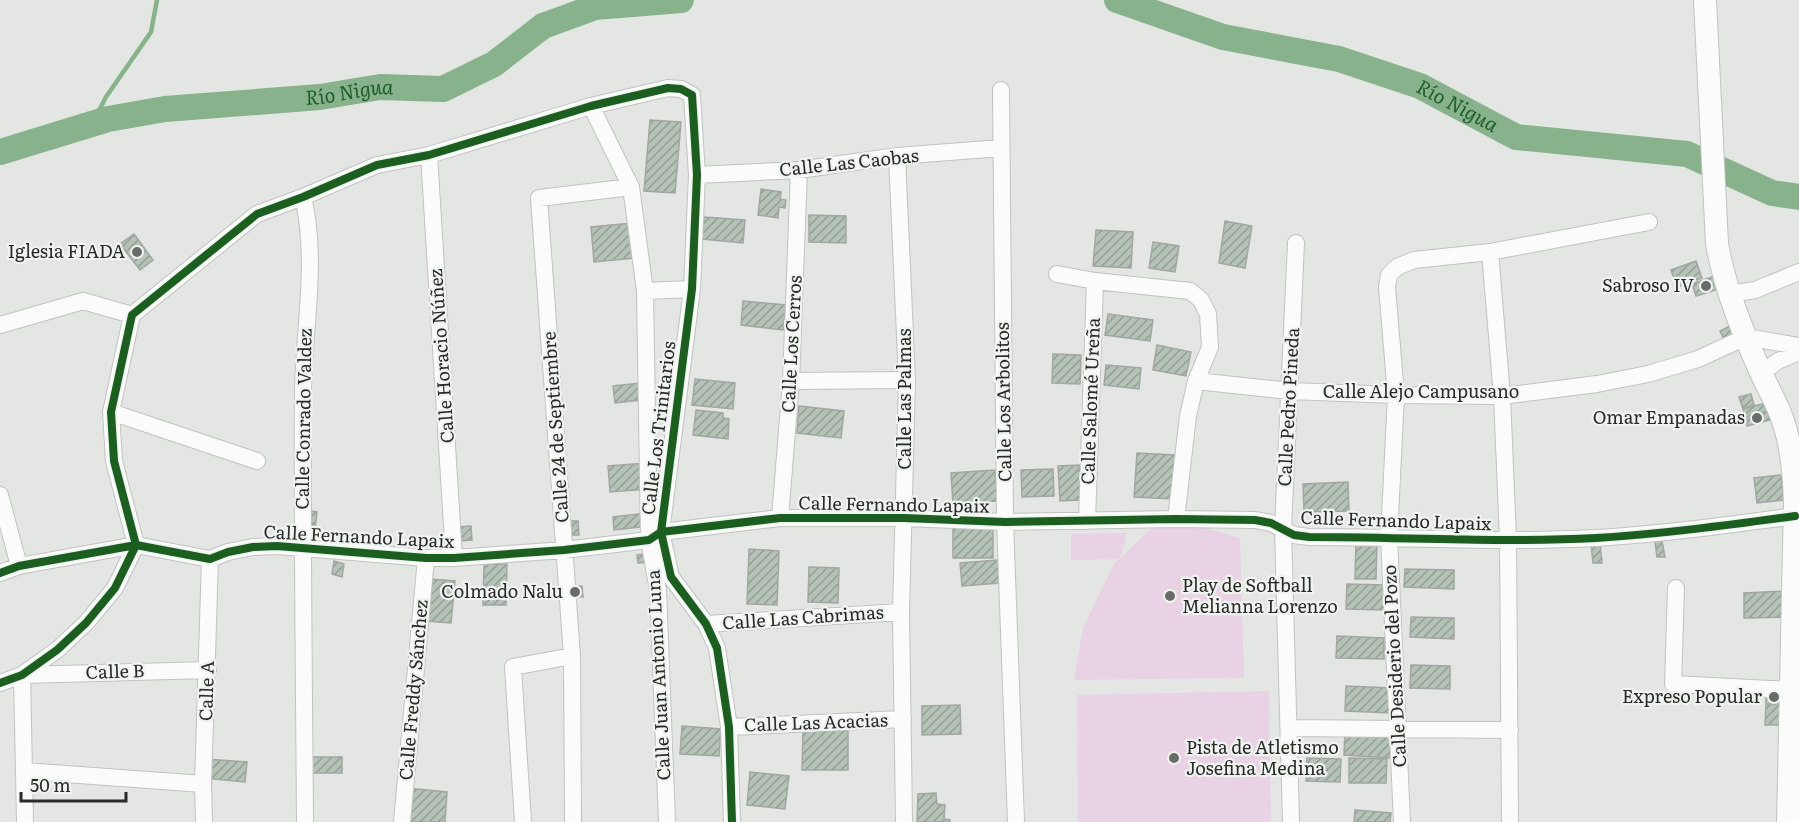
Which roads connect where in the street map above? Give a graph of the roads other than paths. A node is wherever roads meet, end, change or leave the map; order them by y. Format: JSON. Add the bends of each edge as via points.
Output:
{"nodes":[{"id":1,"x":1705,"y":0,"type":"edge"},
{"id":2,"x":1001,"y":90,"type":"dead end"},
{"id":3,"x":591,"y":106,"type":"junction"},
{"id":4,"x":1000,"y":148,"type":"junction"},
{"id":5,"x":429,"y":155,"type":"junction"},
{"id":6,"x":897,"y":156,"type":"junction"},
{"id":7,"x":799,"y":170,"type":"junction"},
{"id":8,"x":697,"y":175,"type":"junction"},
{"id":9,"x":631,"y":187,"type":"junction"},
{"id":10,"x":303,"y":197,"type":"junction"},
{"id":11,"x":1649,"y":222,"type":"dead end"},
{"id":12,"x":1296,"y":243,"type":"dead end"},
{"id":13,"x":1490,"y":252,"type":"junction"},
{"id":14,"x":1799,"y":272,"type":"edge"},
{"id":15,"x":1057,"y":274,"type":"dead end"},
{"id":16,"x":1095,"y":281,"type":"junction"},
{"id":17,"x":692,"y":289,"type":"junction"},
{"id":18,"x":645,"y":291,"type":"junction"},
{"id":19,"x":1730,"y":294,"type":"junction"},
{"id":20,"x":132,"y":315,"type":"junction"},
{"id":21,"x":0,"y":325,"type":"edge"},
{"id":22,"x":1746,"y":338,"type":"junction"},
{"id":23,"x":1799,"y":346,"type":"edge"},
{"id":24,"x":1799,"y":352,"type":"edge"},
{"id":25,"x":1761,"y":373,"type":"junction"},
{"id":26,"x":907,"y":380,"type":"junction"},
{"id":27,"x":791,"y":381,"type":"junction"},
{"id":28,"x":1196,"y":381,"type":"junction"},
{"id":29,"x":1290,"y":391,"type":"junction"},
{"id":30,"x":1396,"y":395,"type":"junction"},
{"id":31,"x":1502,"y":396,"type":"junction"},
{"id":32,"x":111,"y":412,"type":"junction"},
{"id":33,"x":257,"y":461,"type":"dead end"},
{"id":34,"x":0,"y":495,"type":"edge"},
{"id":35,"x":1795,"y":516,"type":"junction"},
{"id":36,"x":780,"y":518,"type":"junction"},
{"id":37,"x":904,"y":518,"type":"junction"},
{"id":38,"x":1176,"y":519,"type":"junction"},
{"id":39,"x":1087,"y":521,"type":"junction"},
{"id":40,"x":1005,"y":522,"type":"junction"},
{"id":41,"x":1283,"y":529,"type":"junction"},
{"id":42,"x":655,"y":536,"type":"junction"},
{"id":43,"x":1389,"y":537,"type":"junction"},
{"id":44,"x":1508,"y":539,"type":"junction"},
{"id":45,"x":136,"y":545,"type":"junction"},
{"id":46,"x":302,"y":548,"type":"junction"},
{"id":47,"x":564,"y":550,"type":"junction"},
{"id":48,"x":426,"y":558,"type":"junction"},
{"id":49,"x":454,"y":558,"type":"junction"},
{"id":50,"x":210,"y":559,"type":"junction"},
{"id":51,"x":19,"y":566,"type":"junction"},
{"id":52,"x":0,"y":573,"type":"edge"},
{"id":53,"x":1676,"y":588,"type":"dead end"},
{"id":54,"x":901,"y":612,"type":"junction"},
{"id":55,"x":706,"y":624,"type":"junction"},
{"id":56,"x":572,"y":656,"type":"junction"},
{"id":57,"x":208,"y":670,"type":"junction"},
{"id":58,"x":22,"y":675,"type":"junction"},
{"id":59,"x":0,"y":683,"type":"edge"},
{"id":60,"x":1791,"y":690,"type":"junction"},
{"id":61,"x":903,"y":719,"type":"junction"},
{"id":62,"x":729,"y":727,"type":"junction"},
{"id":63,"x":1290,"y":728,"type":"junction"},
{"id":64,"x":1398,"y":729,"type":"junction"},
{"id":65,"x":1510,"y":730,"type":"junction"},
{"id":66,"x":26,"y":771,"type":"junction"},
{"id":67,"x":203,"y":784,"type":"junction"},
{"id":68,"x":25,"y":822,"type":"edge"},
{"id":69,"x":204,"y":822,"type":"edge"},
{"id":70,"x":305,"y":822,"type":"edge"},
{"id":71,"x":402,"y":822,"type":"edge"},
{"id":72,"x":523,"y":822,"type":"edge"},
{"id":73,"x":573,"y":822,"type":"edge"},
{"id":74,"x":666,"y":822,"type":"edge"},
{"id":75,"x":732,"y":822,"type":"edge"},
{"id":76,"x":904,"y":822,"type":"edge"},
{"id":77,"x":1016,"y":822,"type":"edge"},
{"id":78,"x":1291,"y":822,"type":"edge"},
{"id":79,"x":1402,"y":822,"type":"edge"},
{"id":80,"x":1510,"y":822,"type":"edge"},
{"id":81,"x":1788,"y":822,"type":"edge"}],
"edges":[{"from":1,"to":19,"type":"main road","via":[[1716,244]]},
{"from":2,"to":4,"type":"street","name":"Calle Los Arbolitos"},
{"from":3,"to":5,"type":"street"},
{"from":3,"to":8,"type":"street","name":"Calle Los Trinitarios","via":[[668,88],[692,95]]},
{"from":3,"to":9,"type":"street","name":"Calle Juan Antonio Luna"},
{"from":4,"to":6,"type":"street","name":"Calle Las Caobas"},
{"from":4,"to":40,"type":"street","name":"Calle Los Arbolitos"},
{"from":5,"to":10,"type":"street","via":[[377,165]]},
{"from":5,"to":49,"type":"street","name":"Calle Horacio Núñez"},
{"from":6,"to":7,"type":"street","name":"Calle Las Caobas"},
{"from":6,"to":26,"type":"street","name":"Calle Las Palmas"},
{"from":7,"to":8,"type":"street","name":"Calle Las Caobas"},
{"from":7,"to":27,"type":"street","name":"Calle Los Cerros"},
{"from":8,"to":17,"type":"street","name":"Calle Los Trinitarios"},
{"from":9,"to":18,"type":"street","name":"Calle Juan Antonio Luna"},
{"from":9,"to":47,"type":"street","name":"Calle 24 de Septiembre","via":[[539,198]]},
{"from":10,"to":20,"type":"street","via":[[256,214]]},
{"from":10,"to":46,"type":"street","name":"Calle Conrado Valdez","via":[[309,220],[309,269]]},
{"from":11,"to":13,"type":"street","name":"Calle Desiderio del Pozo"},
{"from":12,"to":29,"type":"street","name":"Calle Pedro Pineda"},
{"from":13,"to":30,"type":"street","name":"Calle Desiderio del Pozo","via":[[1414,260],[1397,267],[1389,276]]},
{"from":13,"to":31,"type":"street"},
{"from":14,"to":19,"type":"street","via":[[1755,290]]},
{"from":15,"to":16,"type":"street"},
{"from":16,"to":28,"type":"street","via":[[1190,291],[1201,300],[1208,315],[1210,347]]},
{"from":16,"to":39,"type":"street","name":"Calle Salomé Ureña"},
{"from":17,"to":18,"type":"street"},
{"from":17,"to":42,"type":"street","name":"Calle Los Trinitarios"},
{"from":18,"to":42,"type":"street","name":"Calle Juan Antonio Luna"},
{"from":19,"to":22,"type":"main road"},
{"from":20,"to":21,"type":"street","via":[[83,301]]},
{"from":20,"to":32,"type":"street"},
{"from":22,"to":23,"type":"street"},
{"from":22,"to":25,"type":"main road"},
{"from":22,"to":31,"type":"street","name":"Calle Alejo Campusano","via":[[1698,359],[1648,374]]},
{"from":24,"to":25,"type":"street"},
{"from":25,"to":35,"type":"main road","via":[[1790,444]]},
{"from":26,"to":27,"type":"street"},
{"from":26,"to":37,"type":"street","name":"Calle Las Palmas"},
{"from":27,"to":36,"type":"street","name":"Calle Los Cerros"},
{"from":28,"to":29,"type":"street","name":"Calle Alejo Campusano"},
{"from":28,"to":38,"type":"street"},
{"from":29,"to":30,"type":"street","name":"Calle Alejo Campusano"},
{"from":29,"to":41,"type":"street","name":"Calle Pedro Pineda"},
{"from":30,"to":31,"type":"street","name":"Calle Alejo Campusano"},
{"from":30,"to":43,"type":"street","name":"Calle Desiderio del Pozo"},
{"from":31,"to":44,"type":"street"},
{"from":32,"to":33,"type":"street"},
{"from":32,"to":45,"type":"street","via":[[114,461]]},
{"from":34,"to":51,"type":"street"},
{"from":35,"to":44,"type":"street","name":"Calle Fernando Lapaix","via":[[1596,538]]},
{"from":35,"to":60,"type":"main road"},
{"from":36,"to":37,"type":"street","name":"Calle Fernando Lapaix"},
{"from":36,"to":42,"type":"street","name":"Calle Fernando Lapaix"},
{"from":37,"to":40,"type":"street","name":"Calle Fernando Lapaix"},
{"from":37,"to":54,"type":"street","name":"Calle Las Palmas"},
{"from":38,"to":39,"type":"street","name":"Calle Fernando Lapaix"},
{"from":38,"to":41,"type":"street","name":"Calle Fernando Lapaix","via":[[1255,520]]},
{"from":39,"to":40,"type":"street","name":"Calle Fernando Lapaix"},
{"from":40,"to":77,"type":"street","name":"Calle Los Arbolitos"},
{"from":41,"to":43,"type":"street","name":"Calle Fernando Lapaix","via":[[1309,537]]},
{"from":41,"to":63,"type":"street","name":"Calle Pedro Pineda"},
{"from":42,"to":47,"type":"street","name":"Calle Fernando Lapaix"},
{"from":42,"to":55,"type":"street","name":"Calle Los Trinitarios","via":[[671,577]]},
{"from":42,"to":74,"type":"street","name":"Calle Juan Antonio Luna"},
{"from":43,"to":44,"type":"street","name":"Calle Fernando Lapaix"},
{"from":43,"to":64,"type":"street","name":"Calle Desiderio del Pozo"},
{"from":44,"to":65,"type":"street"},
{"from":45,"to":50,"type":"street","name":"Calle Fernando Lapaix"},
{"from":45,"to":51,"type":"street","name":"Calle Fernando Lapaix"},
{"from":45,"to":58,"type":"street","via":[[115,588],[86,623]]},
{"from":46,"to":48,"type":"street","name":"Calle Fernando Lapaix"},
{"from":46,"to":50,"type":"street","name":"Calle Fernando Lapaix","via":[[253,547]]},
{"from":46,"to":70,"type":"street","name":"Calle Conrado Valdez"},
{"from":47,"to":49,"type":"street","name":"Calle Fernando Lapaix"},
{"from":47,"to":56,"type":"street","name":"Calle 24 de Septiembre"},
{"from":48,"to":49,"type":"street","name":"Calle Fernando Lapaix"},
{"from":48,"to":71,"type":"street","name":"Calle Freddy Sánchez"},
{"from":50,"to":57,"type":"street","name":"Calle A"},
{"from":51,"to":52,"type":"street","name":"Calle Fernando Lapaix"},
{"from":53,"to":60,"type":"street","via":[[1674,684]]},
{"from":54,"to":55,"type":"street","name":"Calle Las Cabrimas"},
{"from":54,"to":61,"type":"street","name":"Calle Las Palmas"},
{"from":55,"to":62,"type":"street","name":"Calle Los Trinitarios","via":[[717,648]]},
{"from":56,"to":72,"type":"street","via":[[513,667]]},
{"from":56,"to":73,"type":"street","name":"Calle 24 de Septiembre"},
{"from":57,"to":58,"type":"street","name":"Calle B"},
{"from":57,"to":67,"type":"street","name":"Calle A"},
{"from":58,"to":59,"type":"street"},
{"from":58,"to":66,"type":"street"},
{"from":60,"to":81,"type":"main road"},
{"from":61,"to":62,"type":"street","name":"Calle Las Acacias"},
{"from":61,"to":76,"type":"street","name":"Calle Las Palmas"},
{"from":62,"to":75,"type":"street","name":"Calle Los Trinitarios"},
{"from":63,"to":64,"type":"street"},
{"from":63,"to":78,"type":"street","name":"Calle Pedro Pineda"},
{"from":64,"to":65,"type":"street"},
{"from":64,"to":79,"type":"street","name":"Calle Desiderio del Pozo"},
{"from":65,"to":80,"type":"street"},
{"from":66,"to":67,"type":"street"},
{"from":66,"to":68,"type":"street"},
{"from":67,"to":69,"type":"street","name":"Calle A"}]}
